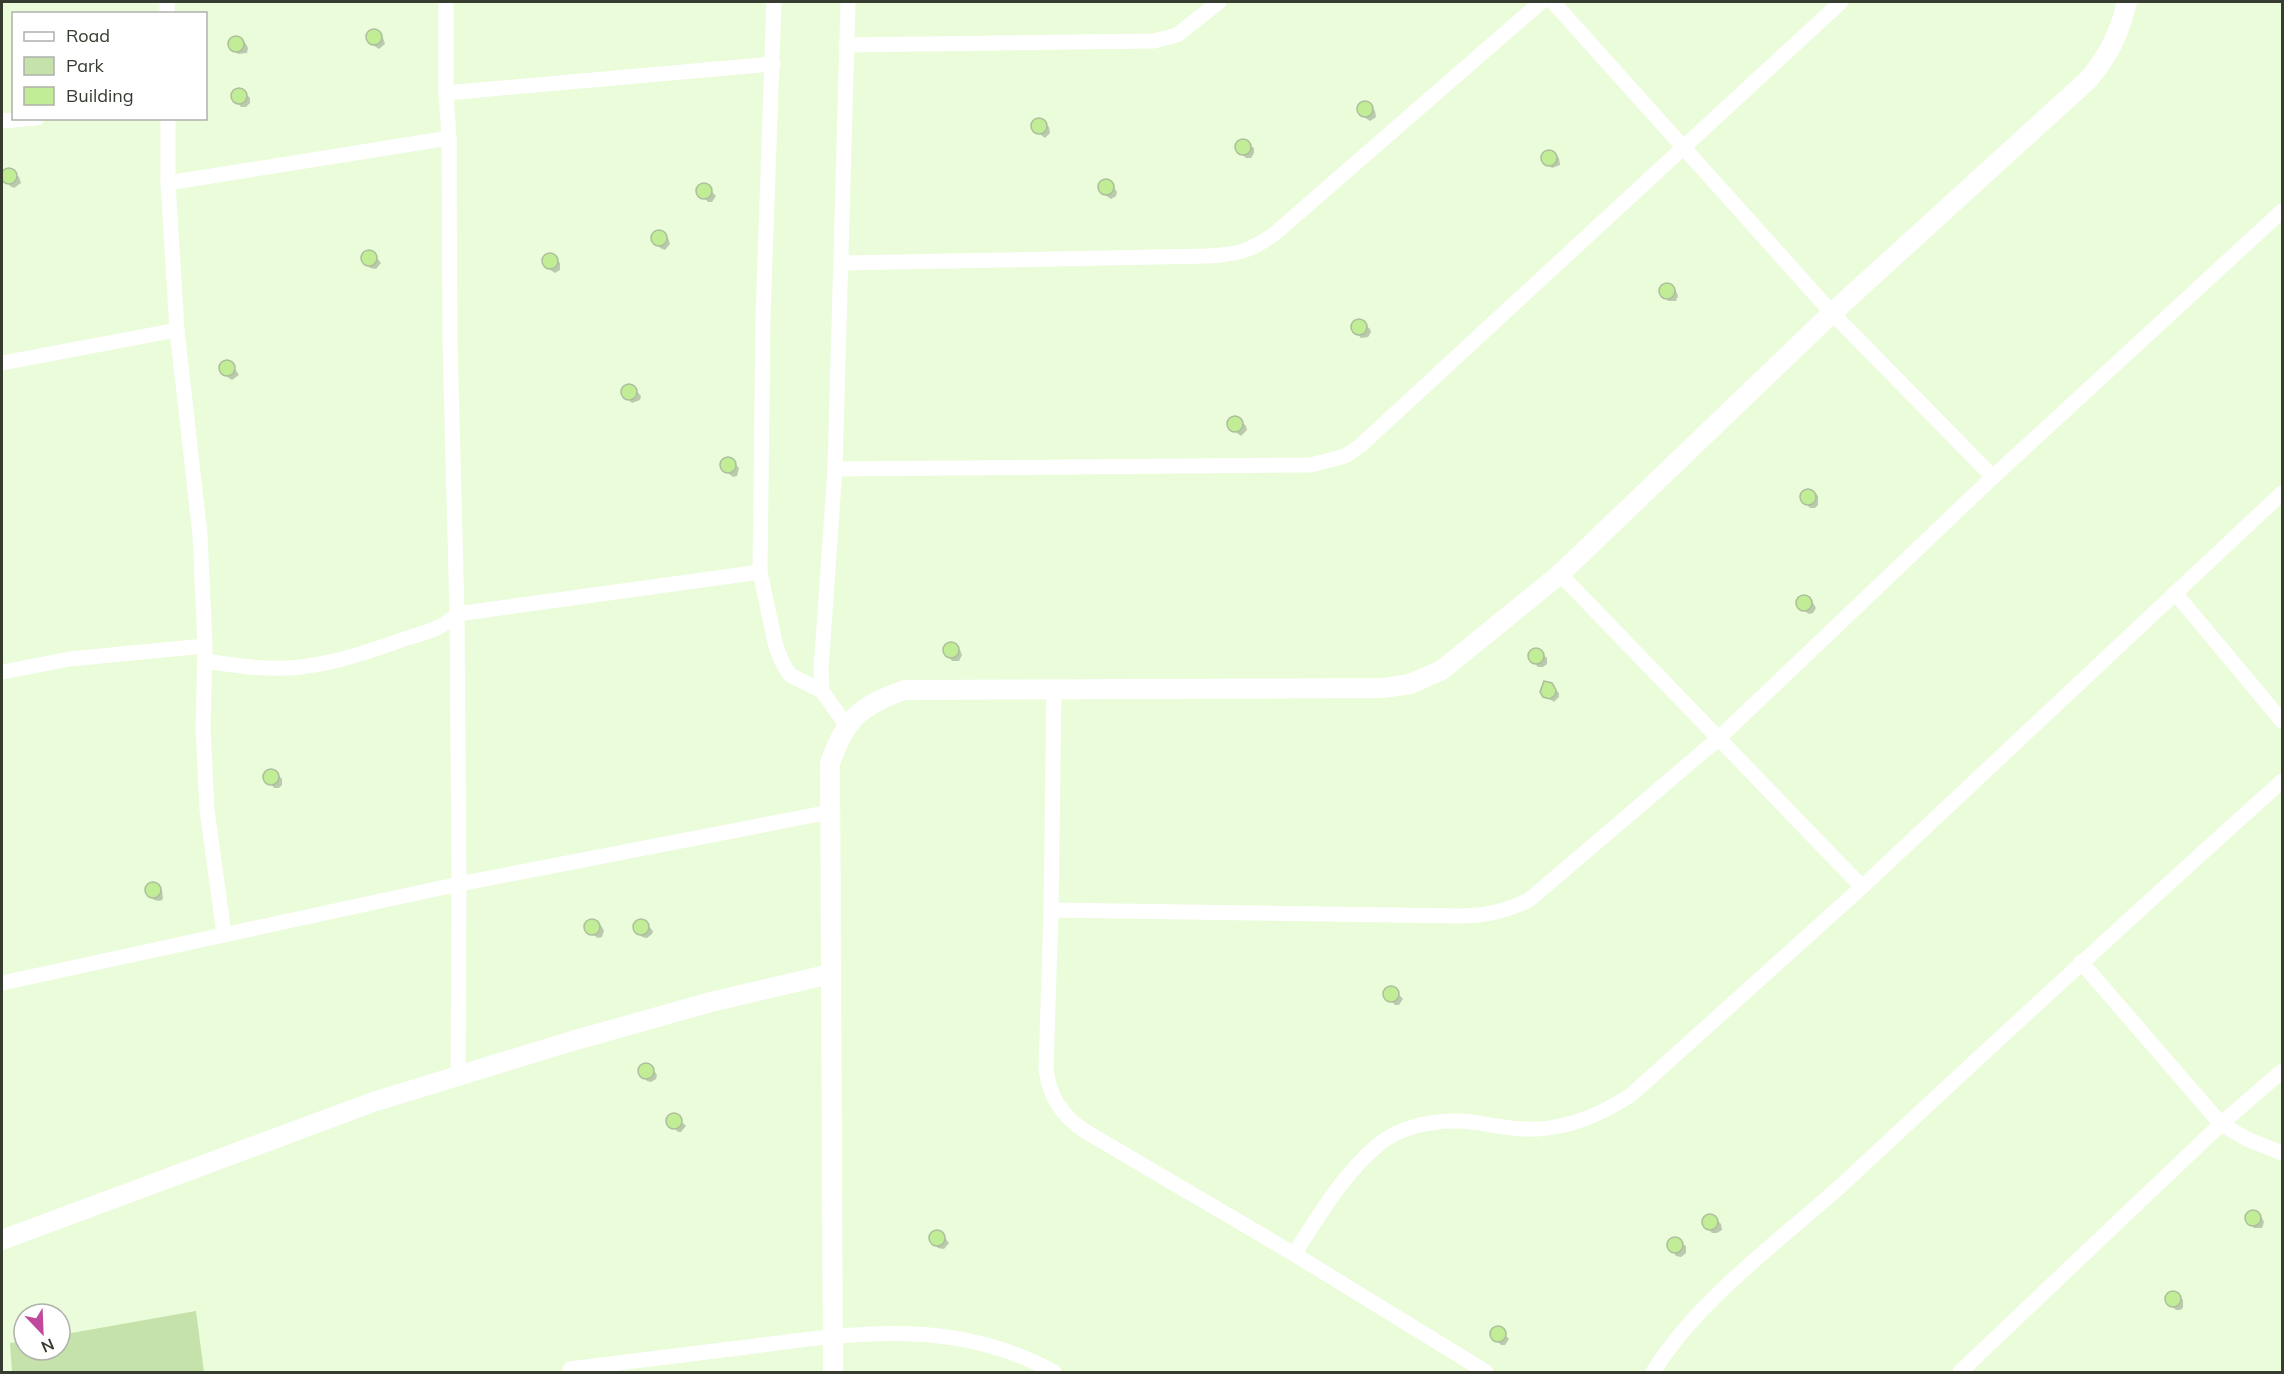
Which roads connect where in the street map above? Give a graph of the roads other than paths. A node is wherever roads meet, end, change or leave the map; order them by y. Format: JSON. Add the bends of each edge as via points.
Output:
{"nodes":[{"id":1,"x":446,"y":2,"type":"edge"},
{"id":2,"x":774,"y":2,"type":"edge"},
{"id":3,"x":848,"y":2,"type":"edge"},
{"id":4,"x":1219,"y":2,"type":"edge"},
{"id":5,"x":1541,"y":2,"type":"edge"},
{"id":6,"x":1553,"y":2,"type":"edge"},
{"id":7,"x":1841,"y":2,"type":"edge"},
{"id":8,"x":2127,"y":2,"type":"edge"},
{"id":9,"x":846,"y":45,"type":"junction"},
{"id":10,"x":773,"y":64,"type":"junction"},
{"id":11,"x":446,"y":93,"type":"junction"},
{"id":12,"x":168,"y":120,"type":"edge"},
{"id":13,"x":449,"y":138,"type":"junction"},
{"id":14,"x":1684,"y":146,"type":"junction"},
{"id":15,"x":168,"y":183,"type":"junction"},
{"id":16,"x":2283,"y":211,"type":"edge"},
{"id":17,"x":843,"y":263,"type":"junction"},
{"id":18,"x":1832,"y":314,"type":"junction"},
{"id":19,"x":177,"y":330,"type":"junction"},
{"id":20,"x":2,"y":363,"type":"edge"},
{"id":21,"x":835,"y":469,"type":"junction"},
{"id":22,"x":1993,"y":477,"type":"junction"},
{"id":23,"x":2283,"y":493,"type":"edge"},
{"id":24,"x":759,"y":572,"type":"junction"},
{"id":25,"x":1560,"y":574,"type":"junction"},
{"id":26,"x":2175,"y":593,"type":"junction"},
{"id":27,"x":457,"y":614,"type":"junction"},
{"id":28,"x":205,"y":654,"type":"junction"},
{"id":29,"x":2,"y":672,"type":"edge"},
{"id":30,"x":1054,"y":689,"type":"junction"},
{"id":31,"x":822,"y":691,"type":"junction"},
{"id":32,"x":2283,"y":721,"type":"edge"},
{"id":33,"x":846,"y":725,"type":"junction"},
{"id":34,"x":1719,"y":738,"type":"junction"},
{"id":35,"x":2283,"y":781,"type":"edge"},
{"id":36,"x":830,"y":812,"type":"junction"},
{"id":37,"x":459,"y":884,"type":"junction"},
{"id":38,"x":1862,"y":887,"type":"junction"},
{"id":39,"x":1051,"y":910,"type":"junction"},
{"id":40,"x":224,"y":933,"type":"junction"},
{"id":41,"x":2081,"y":962,"type":"junction"},
{"id":42,"x":830,"y":974,"type":"junction"},
{"id":43,"x":2,"y":983,"type":"edge"},
{"id":44,"x":2283,"y":1071,"type":"edge"},
{"id":45,"x":458,"y":1076,"type":"junction"},
{"id":46,"x":2221,"y":1124,"type":"junction"},
{"id":47,"x":2283,"y":1154,"type":"edge"},
{"id":48,"x":2,"y":1240,"type":"edge"},
{"id":49,"x":1294,"y":1254,"type":"junction"},
{"id":50,"x":834,"y":1336,"type":"junction"},
{"id":51,"x":570,"y":1369,"type":"dead end"},
{"id":52,"x":834,"y":1372,"type":"edge"},
{"id":53,"x":1054,"y":1372,"type":"edge"},
{"id":54,"x":1486,"y":1372,"type":"edge"},
{"id":55,"x":1653,"y":1372,"type":"edge"},
{"id":56,"x":1960,"y":1372,"type":"edge"}],
"edges":[{"from":1,"to":11,"type":"street"},
{"from":2,"to":10,"type":"street"},
{"from":3,"to":9,"type":"street"},
{"from":4,"to":9,"type":"street","via":[[1177,35],[1154,41]]},
{"from":5,"to":17,"type":"street","via":[[1253,249],[1208,256]]},
{"from":6,"to":14,"type":"street"},
{"from":7,"to":14,"type":"street"},
{"from":8,"to":18,"type":"street","via":[[2117,38],[2089,79]]},
{"from":9,"to":17,"type":"street"},
{"from":10,"to":11,"type":"street"},
{"from":10,"to":24,"type":"street","via":[[763,316]]},
{"from":11,"to":13,"type":"street"},
{"from":12,"to":15,"type":"street"},
{"from":13,"to":15,"type":"street"},
{"from":13,"to":27,"type":"street"},
{"from":14,"to":18,"type":"street"},
{"from":14,"to":21,"type":"street","via":[[1345,456],[1311,465]]},
{"from":15,"to":19,"type":"street"},
{"from":16,"to":22,"type":"street"},
{"from":17,"to":21,"type":"street"},
{"from":18,"to":22,"type":"street"},
{"from":18,"to":25,"type":"street"},
{"from":19,"to":20,"type":"street"},
{"from":19,"to":28,"type":"street","via":[[200,535]]},
{"from":21,"to":31,"type":"street"},
{"from":22,"to":34,"type":"street"},
{"from":23,"to":26,"type":"street"},
{"from":24,"to":27,"type":"street"},
{"from":24,"to":31,"type":"street","via":[[783,664],[790,675]]},
{"from":25,"to":30,"type":"street","via":[[1457,660],[1410,684],[1356,689]]},
{"from":25,"to":34,"type":"street"},
{"from":26,"to":32,"type":"street"},
{"from":26,"to":38,"type":"street"},
{"from":27,"to":28,"type":"street","via":[[431,631],[307,666],[266,669]]},
{"from":27,"to":37,"type":"street"},
{"from":28,"to":29,"type":"street","via":[[70,658]]},
{"from":28,"to":40,"type":"street","via":[[207,810]]},
{"from":30,"to":33,"type":"street","via":[[904,690],[879,699]]},
{"from":30,"to":39,"type":"street"},
{"from":31,"to":33,"type":"street"},
{"from":33,"to":36,"type":"street","via":[[830,763]]},
{"from":34,"to":38,"type":"street"},
{"from":34,"to":39,"type":"street","via":[[1547,886],[1508,910],[1489,915]]},
{"from":35,"to":41,"type":"street"},
{"from":36,"to":37,"type":"street"},
{"from":36,"to":42,"type":"street"},
{"from":37,"to":40,"type":"street"},
{"from":37,"to":45,"type":"street"},
{"from":38,"to":49,"type":"street","via":[[1631,1095],[1603,1113],[1536,1129],[1461,1121],[1433,1122],[1405,1130],[1378,1144],[1341,1183]]},
{"from":39,"to":49,"type":"street","via":[[1046,1069],[1060,1110],[1083,1130]]},
{"from":40,"to":43,"type":"street"},
{"from":41,"to":46,"type":"street"},
{"from":41,"to":55,"type":"street","via":[[1709,1304]]},
{"from":42,"to":45,"type":"street","via":[[711,1002]]},
{"from":42,"to":50,"type":"street"},
{"from":44,"to":46,"type":"street"},
{"from":45,"to":48,"type":"street","via":[[373,1102]]},
{"from":46,"to":47,"type":"street"},
{"from":46,"to":56,"type":"street"},
{"from":49,"to":54,"type":"street"},
{"from":50,"to":51,"type":"street"},
{"from":50,"to":52,"type":"street"},
{"from":50,"to":53,"type":"street","via":[[925,1333],[966,1339]]}]}
